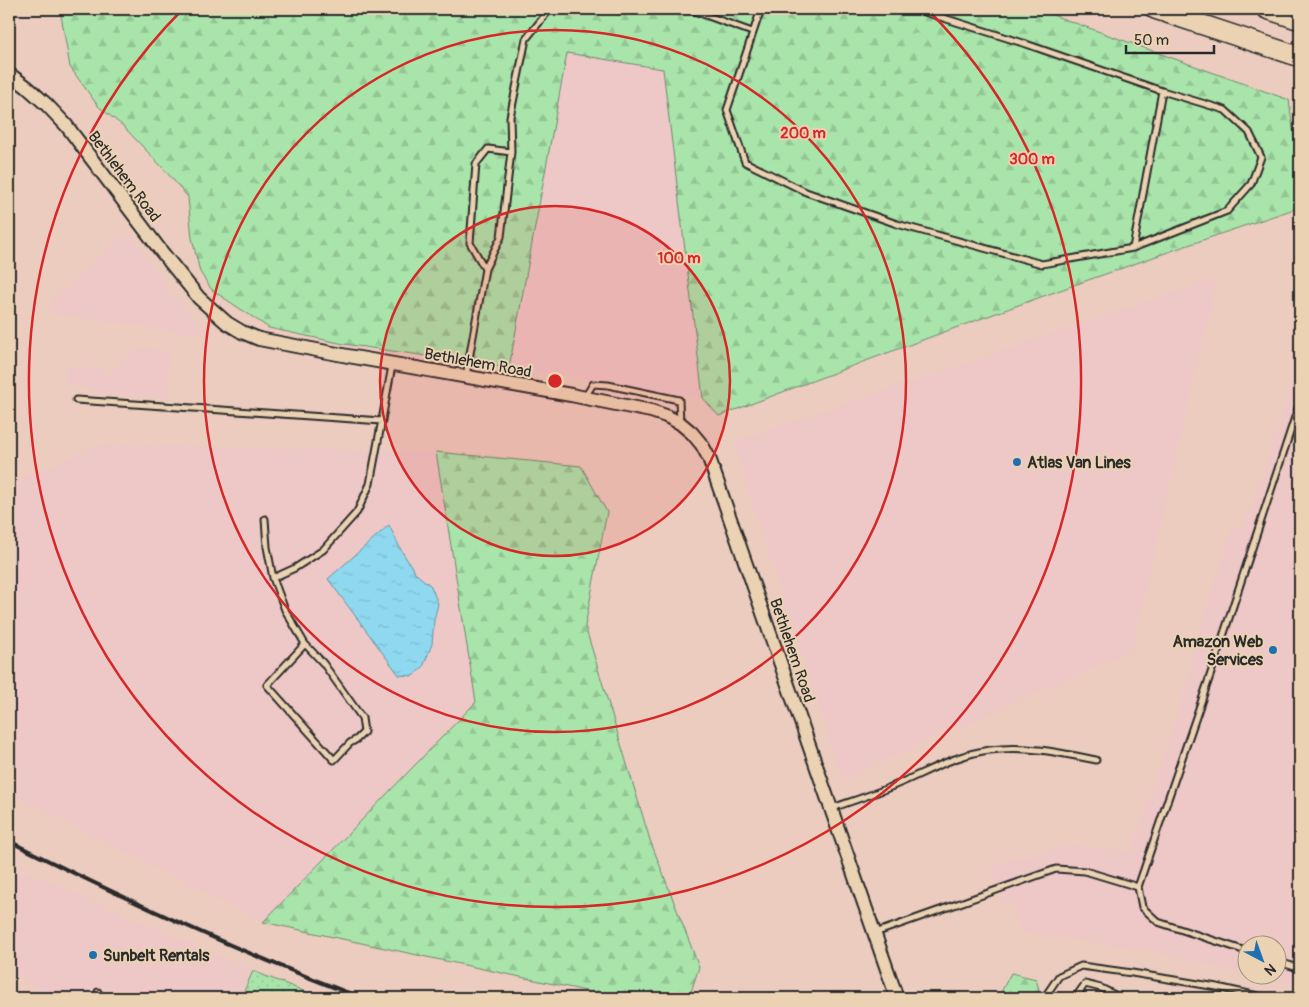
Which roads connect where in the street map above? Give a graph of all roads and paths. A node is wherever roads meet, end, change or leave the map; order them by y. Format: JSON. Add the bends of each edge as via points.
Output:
{"nodes":[{"id":1,"x":550,"y":9,"type":"edge"},
{"id":2,"x":689,"y":9,"type":"edge"},
{"id":3,"x":760,"y":9,"type":"edge"},
{"id":4,"x":915,"y":9,"type":"edge"},
{"id":5,"x":1154,"y":9,"type":"edge"},
{"id":6,"x":1267,"y":9,"type":"edge"},
{"id":7,"x":1300,"y":20,"type":"edge"},
{"id":8,"x":752,"y":32,"type":"junction"},
{"id":9,"x":1300,"y":58,"type":"edge"},
{"id":10,"x":9,"y":74,"type":"edge"},
{"id":11,"x":1162,"y":90,"type":"junction"},
{"id":12,"x":511,"y":152,"type":"junction"},
{"id":13,"x":1133,"y":248,"type":"junction"},
{"id":14,"x":486,"y":269,"type":"junction"},
{"id":15,"x":393,"y":364,"type":"junction"},
{"id":16,"x":466,"y":377,"type":"junction"},
{"id":17,"x":584,"y":398,"type":"junction"},
{"id":18,"x":76,"y":400,"type":"dead end"},
{"id":19,"x":1300,"y":402,"type":"edge"},
{"id":20,"x":382,"y":421,"type":"junction"},
{"id":21,"x":680,"y":423,"type":"junction"},
{"id":22,"x":265,"y":519,"type":"dead end"},
{"id":23,"x":273,"y":578,"type":"junction"},
{"id":24,"x":305,"y":644,"type":"junction"},
{"id":25,"x":1096,"y":760,"type":"dead end"},
{"id":26,"x":831,"y":808,"type":"junction"},
{"id":27,"x":1138,"y":888,"type":"junction"},
{"id":28,"x":875,"y":933,"type":"junction"},
{"id":29,"x":1236,"y":948,"type":"edge"},
{"id":30,"x":1300,"y":961,"type":"edge"},
{"id":31,"x":1286,"y":964,"type":"edge"},
{"id":32,"x":1299,"y":969,"type":"edge"},
{"id":33,"x":98,"y":992,"type":"dead end"},
{"id":34,"x":96,"y":998,"type":"edge"},
{"id":35,"x":897,"y":998,"type":"edge"},
{"id":36,"x":1044,"y":998,"type":"edge"},
{"id":37,"x":1075,"y":998,"type":"edge"},
{"id":38,"x":1121,"y":998,"type":"edge"},
{"id":39,"x":1267,"y":998,"type":"edge"}],
"edges":[{"from":1,"to":12,"type":"lane","via":[[526,39],[510,117]]},
{"from":2,"to":8,"type":"lane"},
{"from":3,"to":8,"type":"lane"},
{"from":4,"to":11,"type":"lane"},
{"from":5,"to":9,"type":"highway"},
{"from":6,"to":7,"type":"highway"},
{"from":8,"to":13,"type":"lane","via":[[727,110],[745,162],[806,192],[897,224],[1042,264]]},
{"from":10,"to":15,"type":"street","name":"Bethlehem Road","via":[[48,105],[66,125],[199,298],[227,323],[259,339]]},
{"from":11,"to":13,"type":"lane"},
{"from":11,"to":13,"type":"lane","via":[[1225,110],[1249,132],[1261,157],[1251,184],[1227,211]]},
{"from":12,"to":14,"type":"lane","via":[[501,237]]},
{"from":12,"to":14,"type":"lane","via":[[488,149],[476,164],[470,243]]},
{"from":14,"to":16,"type":"lane"},
{"from":15,"to":16,"type":"street","name":"Bethlehem Road"},
{"from":15,"to":20,"type":"lane"},
{"from":16,"to":17,"type":"street","name":"Bethlehem Road"},
{"from":17,"to":21,"type":"street","name":"Bethlehem Road","via":[[652,411]]},
{"from":17,"to":21,"type":"lane","via":[[593,384],[679,400]]},
{"from":18,"to":20,"type":"lane"},
{"from":19,"to":27,"type":"lane"},
{"from":20,"to":23,"type":"lane","via":[[370,484],[358,512],[323,550],[296,568]]},
{"from":21,"to":26,"type":"street","name":"Bethlehem Road","via":[[702,445],[709,458]]},
{"from":22,"to":23,"type":"lane"},
{"from":23,"to":24,"type":"lane","via":[[285,610]]},
{"from":24,"to":24,"type":"lane","via":[[267,685],[334,760],[364,732],[362,718],[323,663]]},
{"from":25,"to":26,"type":"lane","via":[[1030,749],[982,751],[947,761],[887,789]]},
{"from":26,"to":28,"type":"street","name":"Bethlehem Road"},
{"from":27,"to":28,"type":"lane","via":[[1085,871],[1056,869]]},
{"from":27,"to":29,"type":"lane","via":[[1142,907],[1158,922]]},
{"from":28,"to":35,"type":"street","name":"Bethlehem Road"},
{"from":30,"to":32,"type":"lane"},
{"from":31,"to":32,"type":"lane"},
{"from":33,"to":34,"type":"lane"},
{"from":36,"to":39,"type":"lane","via":[[1059,976],[1081,966]]},
{"from":37,"to":38,"type":"lane","via":[[1085,984]]}]}
